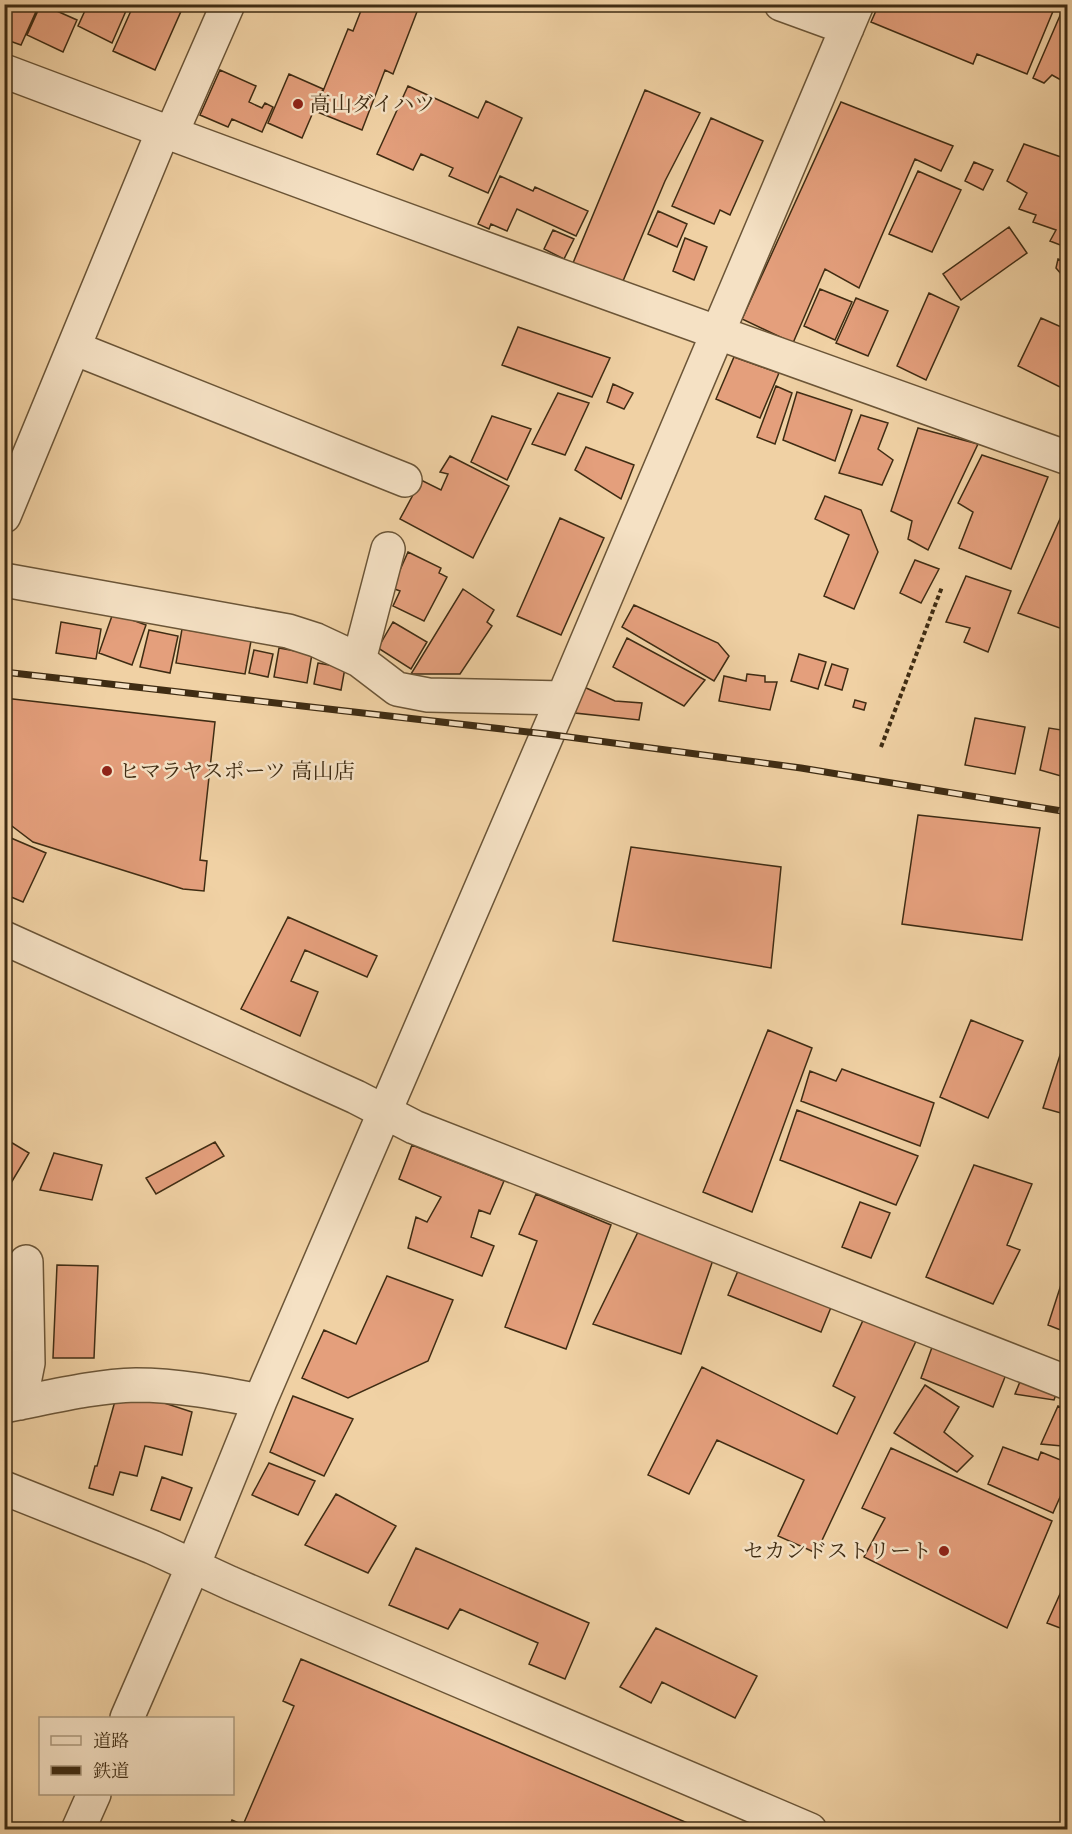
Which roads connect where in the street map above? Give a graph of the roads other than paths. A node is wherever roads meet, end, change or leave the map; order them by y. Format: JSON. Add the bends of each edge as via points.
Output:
{"nodes":[{"id":1,"x":228,"y":4,"type":"edge"},
{"id":2,"x":781,"y":4,"type":"edge"},
{"id":3,"x":852,"y":16,"type":"edge"},
{"id":4,"x":4,"y":71,"type":"edge"},
{"id":5,"x":167,"y":132,"type":"junction"},
{"id":6,"x":717,"y":333,"type":"junction"},
{"id":7,"x":74,"y":348,"type":"junction"},
{"id":8,"x":19,"y":445,"type":"edge"},
{"id":9,"x":1065,"y":450,"type":"edge"},
{"id":10,"x":405,"y":480,"type":"dead end"},
{"id":11,"x":4,"y":516,"type":"edge"},
{"id":12,"x":388,"y":549,"type":"dead end"},
{"id":13,"x":4,"y":580,"type":"edge"},
{"id":14,"x":359,"y":660,"type":"junction"},
{"id":15,"x":563,"y":698,"type":"junction"},
{"id":16,"x":4,"y":938,"type":"edge"},
{"id":17,"x":385,"y":1113,"type":"junction"},
{"id":18,"x":26,"y":1262,"type":"dead end"},
{"id":19,"x":1068,"y":1383,"type":"edge"},
{"id":20,"x":260,"y":1401,"type":"junction"},
{"id":21,"x":12,"y":1404,"type":"edge"},
{"id":22,"x":4,"y":1488,"type":"edge"},
{"id":23,"x":193,"y":1566,"type":"junction"},
{"id":24,"x":128,"y":1717,"type":"edge"},
{"id":25,"x":94,"y":1795,"type":"edge"},
{"id":26,"x":78,"y":1830,"type":"edge"},
{"id":27,"x":810,"y":1830,"type":"edge"}],
"edges":[{"from":1,"to":5,"type":"street"},
{"from":2,"to":3,"type":"street"},
{"from":3,"to":6,"type":"street"},
{"from":4,"to":5,"type":"street"},
{"from":5,"to":6,"type":"street"},
{"from":5,"to":7,"type":"street"},
{"from":6,"to":9,"type":"street"},
{"from":6,"to":15,"type":"street"},
{"from":7,"to":8,"type":"street"},
{"from":7,"to":10,"type":"street"},
{"from":8,"to":11,"type":"street"},
{"from":12,"to":14,"type":"street"},
{"from":13,"to":14,"type":"street","via":[[288,631]]},
{"from":14,"to":15,"type":"street","via":[[397,689],[428,695]]},
{"from":15,"to":17,"type":"street"},
{"from":16,"to":17,"type":"street"},
{"from":17,"to":19,"type":"street"},
{"from":17,"to":20,"type":"street"},
{"from":18,"to":21,"type":"street","via":[[28,1363]]},
{"from":20,"to":21,"type":"street","via":[[208,1391],[135,1385]]},
{"from":20,"to":23,"type":"street"},
{"from":22,"to":23,"type":"street"},
{"from":23,"to":24,"type":"street"},
{"from":23,"to":27,"type":"street"},
{"from":25,"to":26,"type":"street"}]}
